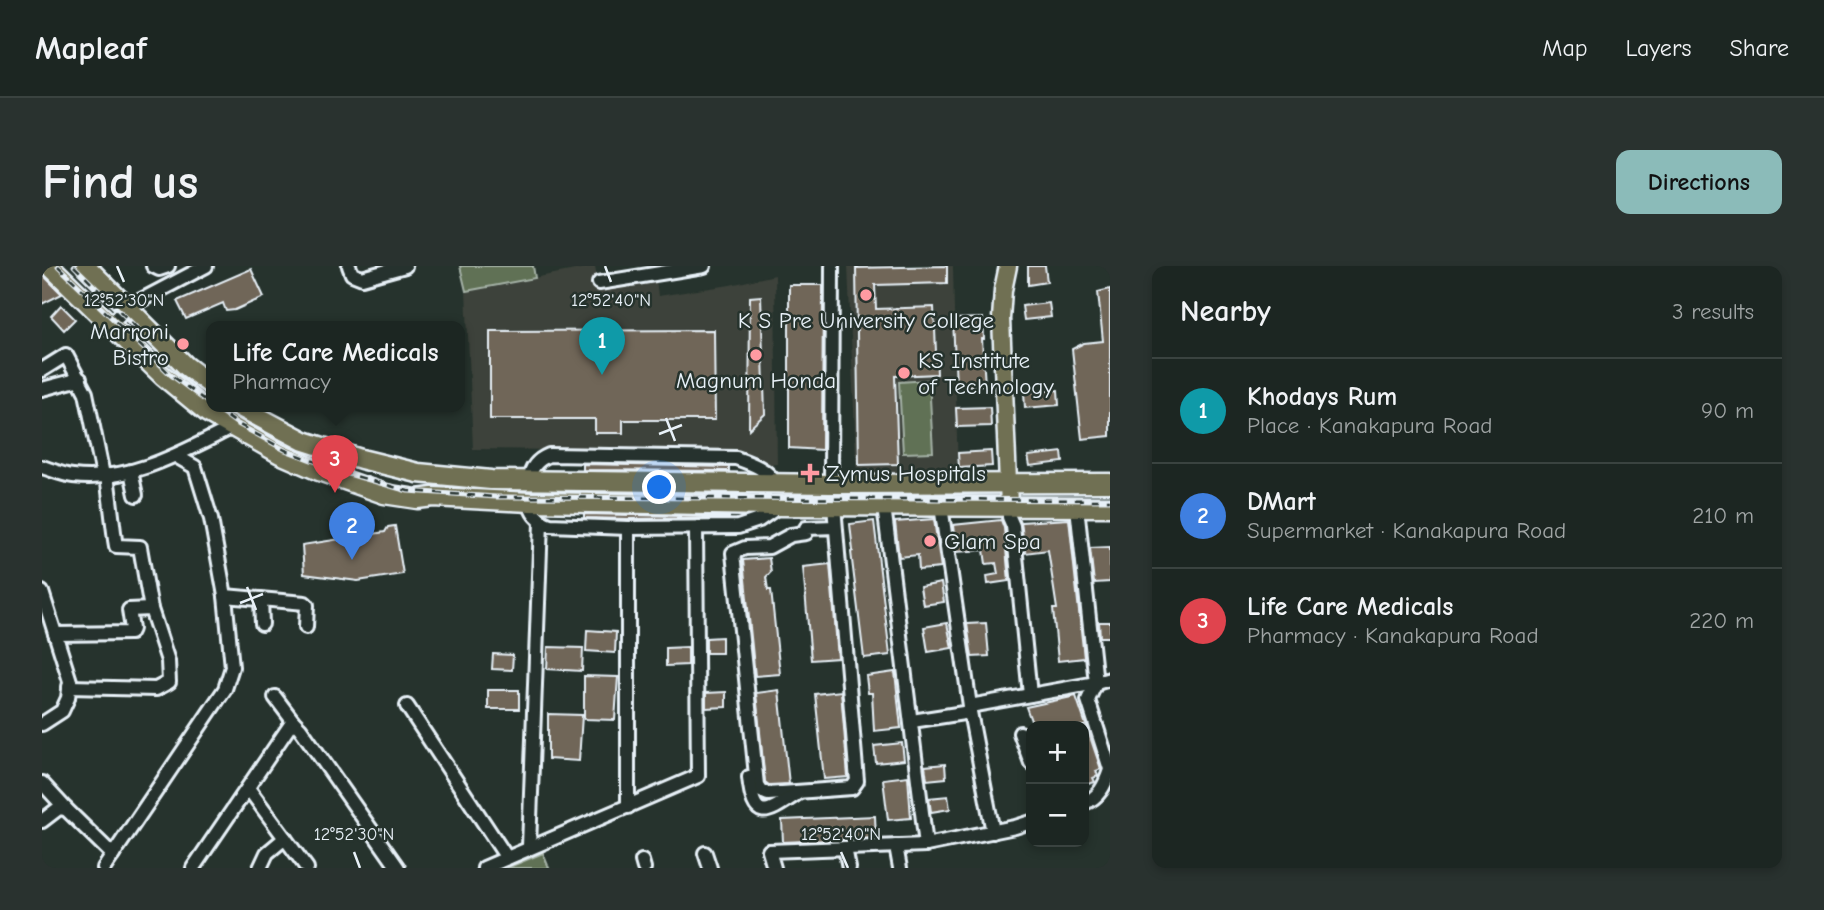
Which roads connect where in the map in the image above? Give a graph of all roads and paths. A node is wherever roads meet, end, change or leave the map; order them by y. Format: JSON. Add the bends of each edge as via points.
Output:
{"nodes":[{"id":1,"x":50,"y":266,"type":"edge"},
{"id":2,"x":86,"y":266,"type":"edge"},
{"id":3,"x":153,"y":266,"type":"edge"},
{"id":4,"x":168,"y":266,"type":"edge"},
{"id":5,"x":348,"y":266,"type":"edge"},
{"id":6,"x":405,"y":266,"type":"edge"},
{"id":7,"x":704,"y":266,"type":"edge"},
{"id":8,"x":832,"y":266,"type":"edge"},
{"id":9,"x":1008,"y":266,"type":"edge"},
{"id":10,"x":1015,"y":266,"type":"edge"},
{"id":11,"x":203,"y":267,"type":"edge"},
{"id":12,"x":599,"y":283,"type":"dead end"},
{"id":13,"x":128,"y":307,"type":"junction"},
{"id":14,"x":111,"y":324,"type":"junction"},
{"id":15,"x":42,"y":370,"type":"edge"},
{"id":16,"x":80,"y":379,"type":"junction"},
{"id":17,"x":206,"y":381,"type":"edge"},
{"id":18,"x":42,"y":389,"type":"edge"},
{"id":19,"x":206,"y":410,"type":"edge"},
{"id":20,"x":209,"y":412,"type":"edge"},
{"id":21,"x":247,"y":412,"type":"edge"},
{"id":22,"x":231,"y":428,"type":"junction"},
{"id":23,"x":176,"y":456,"type":"junction"},
{"id":24,"x":42,"y":467,"type":"edge"},
{"id":25,"x":131,"y":471,"type":"junction"},
{"id":26,"x":105,"y":475,"type":"junction"},
{"id":27,"x":525,"y":480,"type":"junction"},
{"id":28,"x":774,"y":482,"type":"junction"},
{"id":29,"x":1110,"y":483,"type":"edge"},
{"id":30,"x":831,"y":484,"type":"junction"},
{"id":31,"x":1013,"y":484,"type":"junction"},
{"id":32,"x":136,"y":495,"type":"dead end"},
{"id":33,"x":526,"y":502,"type":"junction"},
{"id":34,"x":781,"y":506,"type":"junction"},
{"id":35,"x":834,"y":506,"type":"junction"},
{"id":36,"x":884,"y":506,"type":"junction"},
{"id":37,"x":941,"y":506,"type":"junction"},
{"id":38,"x":1013,"y":506,"type":"junction"},
{"id":39,"x":1077,"y":507,"type":"junction"},
{"id":40,"x":1110,"y":507,"type":"edge"},
{"id":41,"x":541,"y":522,"type":"junction"},
{"id":42,"x":835,"y":527,"type":"junction"},
{"id":43,"x":628,"y":528,"type":"junction"},
{"id":44,"x":696,"y":528,"type":"junction"},
{"id":45,"x":806,"y":528,"type":"junction"},
{"id":46,"x":42,"y":592,"type":"edge"},
{"id":47,"x":225,"y":596,"type":"junction"},
{"id":48,"x":261,"y":599,"type":"junction"},
{"id":49,"x":151,"y":609,"type":"junction"},
{"id":50,"x":262,"y":624,"type":"dead end"},
{"id":51,"x":306,"y":627,"type":"dead end"},
{"id":52,"x":55,"y":634,"type":"junction"},
{"id":53,"x":1110,"y":679,"type":"edge"},
{"id":54,"x":1096,"y":683,"type":"junction"},
{"id":55,"x":746,"y":686,"type":"junction"},
{"id":56,"x":69,"y":687,"type":"junction"},
{"id":57,"x":1030,"y":695,"type":"junction"},
{"id":58,"x":275,"y":697,"type":"dead end"},
{"id":59,"x":407,"y":706,"type":"dead end"},
{"id":60,"x":970,"y":709,"type":"junction"},
{"id":61,"x":293,"y":721,"type":"junction"},
{"id":62,"x":912,"y":721,"type":"junction"},
{"id":63,"x":42,"y":724,"type":"edge"},
{"id":64,"x":1020,"y":733,"type":"dead end"},
{"id":65,"x":1026,"y":749,"type":"edge"},
{"id":66,"x":746,"y":752,"type":"dead end"},
{"id":67,"x":748,"y":770,"type":"dead end"},
{"id":68,"x":1109,"y":776,"type":"edge"},
{"id":69,"x":42,"y":783,"type":"edge"},
{"id":70,"x":248,"y":788,"type":"junction"},
{"id":71,"x":801,"y":791,"type":"junction"},
{"id":72,"x":1089,"y":802,"type":"edge"},
{"id":73,"x":628,"y":807,"type":"junction"},
{"id":74,"x":66,"y":809,"type":"junction"},
{"id":75,"x":42,"y":821,"type":"edge"},
{"id":76,"x":1026,"y":823,"type":"edge"},
{"id":77,"x":993,"y":832,"type":"junction"},
{"id":78,"x":285,"y":838,"type":"junction"},
{"id":79,"x":926,"y":845,"type":"junction"},
{"id":80,"x":896,"y":846,"type":"junction"},
{"id":81,"x":529,"y":847,"type":"junction"},
{"id":82,"x":845,"y":848,"type":"junction"},
{"id":83,"x":705,"y":853,"type":"dead end"},
{"id":84,"x":113,"y":855,"type":"junction"},
{"id":85,"x":507,"y":858,"type":"junction"},
{"id":86,"x":104,"y":868,"type":"edge"},
{"id":87,"x":193,"y":868,"type":"edge"},
{"id":88,"x":260,"y":868,"type":"edge"},
{"id":89,"x":307,"y":868,"type":"edge"},
{"id":90,"x":398,"y":868,"type":"edge"},
{"id":91,"x":484,"y":868,"type":"edge"},
{"id":92,"x":710,"y":868,"type":"edge"},
{"id":93,"x":774,"y":868,"type":"edge"},
{"id":94,"x":849,"y":868,"type":"edge"},
{"id":95,"x":900,"y":868,"type":"edge"}],
"edges":[{"from":1,"to":14,"type":"highway"},
{"from":2,"to":13,"type":"highway"},
{"from":3,"to":4,"type":"street"},
{"from":5,"to":6,"type":"street","via":[[362,278]]},
{"from":7,"to":12,"type":"street"},
{"from":8,"to":30,"type":"street"},
{"from":9,"to":31,"type":"main road","via":[[1001,319]]},
{"from":10,"to":31,"type":"main road","via":[[1008,319]]},
{"from":11,"to":13,"type":"street"},
{"from":13,"to":14,"type":"street"},
{"from":13,"to":17,"type":"highway"},
{"from":14,"to":19,"type":"highway","via":[[178,390]]},
{"from":15,"to":16,"type":"street","via":[[66,355]]},
{"from":16,"to":18,"type":"street"},
{"from":16,"to":26,"type":"street"},
{"from":20,"to":22,"type":"highway"},
{"from":21,"to":27,"type":"highway","via":[[304,441],[362,460],[418,473]]},
{"from":22,"to":23,"type":"street"},
{"from":22,"to":33,"type":"highway","via":[[319,471],[384,494]]},
{"from":23,"to":25,"type":"street"},
{"from":23,"to":47,"type":"street","via":[[197,472]]},
{"from":24,"to":26,"type":"street","via":[[73,476]]},
{"from":25,"to":26,"type":"street"},
{"from":25,"to":32,"type":"street"},
{"from":26,"to":49,"type":"street","via":[[116,546],[140,547]]},
{"from":27,"to":28,"type":"highway"},
{"from":27,"to":28,"type":"street","via":[[539,459],[548,455],[737,458]]},
{"from":27,"to":33,"type":"highway"},
{"from":28,"to":30,"type":"highway"},
{"from":29,"to":31,"type":"highway"},
{"from":30,"to":31,"type":"highway"},
{"from":31,"to":38,"type":"main road"},
{"from":33,"to":34,"type":"highway"},
{"from":33,"to":41,"type":"street"},
{"from":34,"to":35,"type":"highway"},
{"from":34,"to":44,"type":"street","via":[[738,527]]},
{"from":34,"to":45,"type":"street"},
{"from":35,"to":36,"type":"highway"},
{"from":35,"to":42,"type":"street"},
{"from":36,"to":37,"type":"highway"},
{"from":36,"to":62,"type":"street"},
{"from":37,"to":38,"type":"highway"},
{"from":37,"to":60,"type":"street"},
{"from":38,"to":39,"type":"highway"},
{"from":38,"to":57,"type":"street"},
{"from":39,"to":40,"type":"highway"},
{"from":39,"to":54,"type":"street"},
{"from":41,"to":43,"type":"street"},
{"from":41,"to":81,"type":"street"},
{"from":42,"to":45,"type":"street"},
{"from":42,"to":71,"type":"street","via":[[857,781],[852,788]]},
{"from":43,"to":44,"type":"street"},
{"from":43,"to":73,"type":"street"},
{"from":44,"to":73,"type":"street","via":[[698,776]]},
{"from":45,"to":55,"type":"street","via":[[806,533],[769,547],[733,553]]},
{"from":46,"to":52,"type":"street"},
{"from":47,"to":48,"type":"street"},
{"from":47,"to":84,"type":"street","via":[[232,667],[225,689]]},
{"from":48,"to":50,"type":"street"},
{"from":48,"to":51,"type":"street","via":[[305,603]]},
{"from":49,"to":52,"type":"street","via":[[129,610],[130,633]]},
{"from":49,"to":56,"type":"street","via":[[169,682],[156,689]]},
{"from":52,"to":56,"type":"street"},
{"from":53,"to":54,"type":"street"},
{"from":54,"to":57,"type":"street"},
{"from":54,"to":68,"type":"street","via":[[1088,700]]},
{"from":55,"to":66,"type":"street","via":[[741,697]]},
{"from":55,"to":71,"type":"street","via":[[757,785],[768,794]]},
{"from":56,"to":63,"type":"street","via":[[62,711]]},
{"from":57,"to":60,"type":"street"},
{"from":58,"to":61,"type":"street"},
{"from":59,"to":85,"type":"street"},
{"from":60,"to":62,"type":"street"},
{"from":60,"to":77,"type":"street"},
{"from":61,"to":70,"type":"street"},
{"from":61,"to":90,"type":"street"},
{"from":62,"to":79,"type":"street"},
{"from":64,"to":65,"type":"street"},
{"from":67,"to":71,"type":"street","via":[[752,801],[763,811],[773,810]]},
{"from":68,"to":72,"type":"street"},
{"from":69,"to":74,"type":"street"},
{"from":70,"to":78,"type":"street"},
{"from":70,"to":87,"type":"street"},
{"from":73,"to":81,"type":"street"},
{"from":74,"to":75,"type":"street","via":[[59,808]]},
{"from":74,"to":84,"type":"street"},
{"from":76,"to":77,"type":"street"},
{"from":77,"to":79,"type":"street"},
{"from":78,"to":88,"type":"street","via":[[267,853]]},
{"from":78,"to":89,"type":"street"},
{"from":79,"to":80,"type":"street"},
{"from":80,"to":82,"type":"street"},
{"from":80,"to":95,"type":"street"},
{"from":81,"to":85,"type":"street"},
{"from":82,"to":93,"type":"street","via":[[769,851]]},
{"from":82,"to":94,"type":"street"},
{"from":83,"to":92,"type":"street"},
{"from":84,"to":86,"type":"street"},
{"from":85,"to":91,"type":"street"}]}
